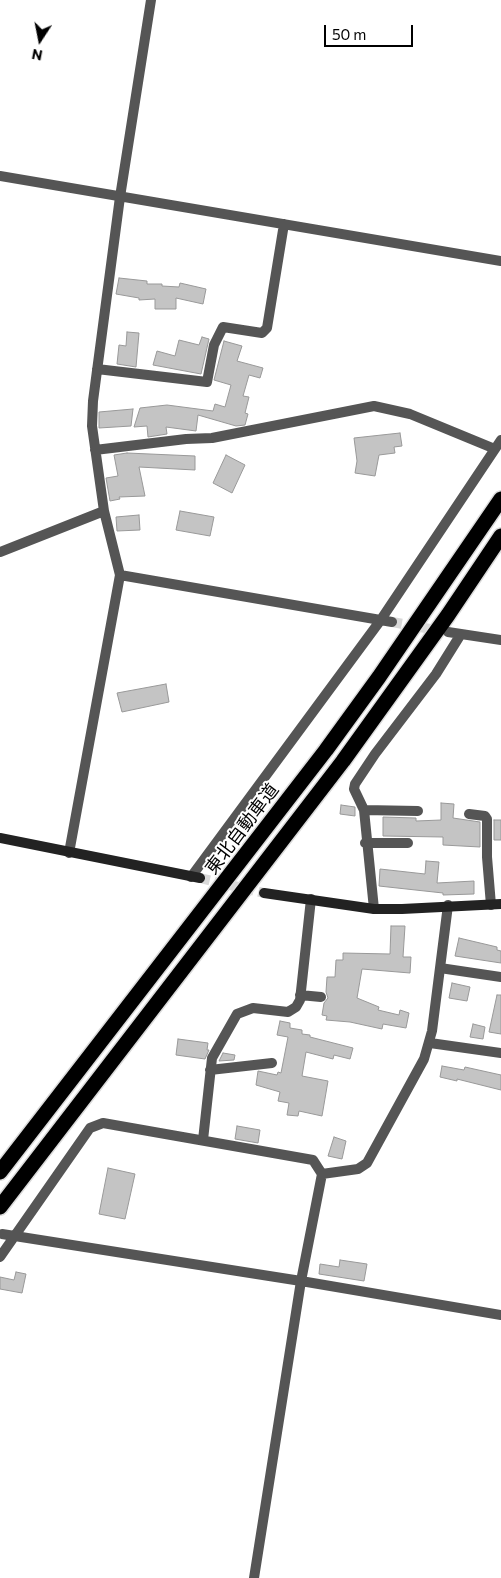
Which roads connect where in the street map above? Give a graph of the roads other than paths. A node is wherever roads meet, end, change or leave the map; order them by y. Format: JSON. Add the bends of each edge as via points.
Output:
{"nodes":[{"id":1,"x":151,"y":0,"type":"edge"},
{"id":2,"x":0,"y":176,"type":"edge"},
{"id":3,"x":120,"y":196,"type":"junction"},
{"id":4,"x":284,"y":224,"type":"junction"},
{"id":5,"x":501,"y":261,"type":"edge"},
{"id":6,"x":97,"y":369,"type":"junction"},
{"id":7,"x":501,"y":440,"type":"edge"},
{"id":8,"x":495,"y":449,"type":"junction"},
{"id":9,"x":95,"y":450,"type":"junction"},
{"id":10,"x":501,"y":499,"type":"edge"},
{"id":11,"x":104,"y":511,"type":"junction"},
{"id":12,"x":501,"y":536,"type":"edge"},
{"id":13,"x":0,"y":552,"type":"edge"},
{"id":14,"x":120,"y":575,"type":"junction"},
{"id":15,"x":380,"y":621,"type":"junction"},
{"id":16,"x":392,"y":622,"type":"tunnel mouth"},
{"id":17,"x":448,"y":632,"type":"tunnel mouth"},
{"id":18,"x":460,"y":634,"type":"junction"},
{"id":19,"x":501,"y":640,"type":"edge"},
{"id":20,"x":364,"y":810,"type":"junction"},
{"id":21,"x":418,"y":811,"type":"dead end"},
{"id":22,"x":469,"y":814,"type":"dead end"},
{"id":23,"x":0,"y":838,"type":"edge"},
{"id":24,"x":365,"y":843,"type":"junction"},
{"id":25,"x":408,"y":843,"type":"dead end"},
{"id":26,"x":69,"y":853,"type":"junction"},
{"id":27,"x":264,"y":893,"type":"tunnel mouth"},
{"id":28,"x":311,"y":899,"type":"junction"},
{"id":29,"x":496,"y":904,"type":"edge"},
{"id":30,"x":448,"y":906,"type":"junction"},
{"id":31,"x":374,"y":909,"type":"junction"},
{"id":32,"x":440,"y":968,"type":"junction"},
{"id":33,"x":501,"y":977,"type":"edge"},
{"id":34,"x":300,"y":996,"type":"junction"},
{"id":35,"x":321,"y":997,"type":"dead end"},
{"id":36,"x":430,"y":1043,"type":"junction"},
{"id":37,"x":501,"y":1052,"type":"edge"},
{"id":38,"x":272,"y":1063,"type":"dead end"},
{"id":39,"x":210,"y":1070,"type":"junction"},
{"id":40,"x":203,"y":1140,"type":"junction"},
{"id":41,"x":0,"y":1172,"type":"edge"},
{"id":42,"x":322,"y":1174,"type":"junction"},
{"id":43,"x":0,"y":1207,"type":"edge"},
{"id":44,"x":2,"y":1234,"type":"dead end"},
{"id":45,"x":16,"y":1235,"type":"junction"},
{"id":46,"x":0,"y":1257,"type":"edge"},
{"id":47,"x":301,"y":1281,"type":"junction"},
{"id":48,"x":501,"y":1315,"type":"edge"},
{"id":49,"x":254,"y":1578,"type":"edge"}],
"edges":[{"from":1,"to":3,"type":"street"},
{"from":2,"to":3,"type":"street"},
{"from":3,"to":4,"type":"street"},
{"from":3,"to":6,"type":"street"},
{"from":4,"to":5,"type":"street"},
{"from":4,"to":6,"type":"street","via":[[267,328],[262,333],[223,327],[214,345],[208,382]]},
{"from":6,"to":9,"type":"street","via":[[92,401]]},
{"from":7,"to":8,"type":"street"},
{"from":8,"to":9,"type":"street","via":[[410,414],[374,406],[212,438]]},
{"from":8,"to":15,"type":"street"},
{"from":9,"to":11,"type":"street"},
{"from":10,"to":41,"type":"highway","name":"東北自動車道","via":[[326,750]]},
{"from":11,"to":13,"type":"street"},
{"from":11,"to":14,"type":"street"},
{"from":12,"to":43,"type":"highway","via":[[343,761]]},
{"from":14,"to":15,"type":"street"},
{"from":14,"to":26,"type":"street"},
{"from":15,"to":16,"type":"street"},
{"from":15,"to":26,"type":"street","via":[[196,878]]},
{"from":17,"to":18,"type":"street"},
{"from":18,"to":19,"type":"street"},
{"from":18,"to":20,"type":"street","via":[[436,674],[355,784],[354,789]]},
{"from":20,"to":21,"type":"street"},
{"from":20,"to":24,"type":"street"},
{"from":22,"to":29,"type":"street","via":[[487,818],[487,857]]},
{"from":23,"to":26,"type":"street"},
{"from":24,"to":25,"type":"street"},
{"from":24,"to":31,"type":"street"},
{"from":27,"to":28,"type":"street"},
{"from":28,"to":31,"type":"street"},
{"from":28,"to":34,"type":"street"},
{"from":29,"to":30,"type":"street"},
{"from":30,"to":31,"type":"street"},
{"from":30,"to":32,"type":"street"},
{"from":32,"to":33,"type":"street"},
{"from":32,"to":36,"type":"street"},
{"from":34,"to":35,"type":"street"},
{"from":34,"to":39,"type":"street","via":[[293,1010],[253,1008],[237,1014],[212,1058]]},
{"from":36,"to":37,"type":"street"},
{"from":36,"to":42,"type":"street","via":[[367,1163],[358,1169]]},
{"from":38,"to":39,"type":"street"},
{"from":39,"to":40,"type":"street"},
{"from":40,"to":42,"type":"street","via":[[313,1160]]},
{"from":40,"to":45,"type":"street","via":[[103,1123],[90,1128]]},
{"from":42,"to":47,"type":"street"},
{"from":44,"to":45,"type":"street"},
{"from":45,"to":46,"type":"street"},
{"from":45,"to":47,"type":"street"},
{"from":47,"to":48,"type":"street"},
{"from":47,"to":49,"type":"street"}]}
